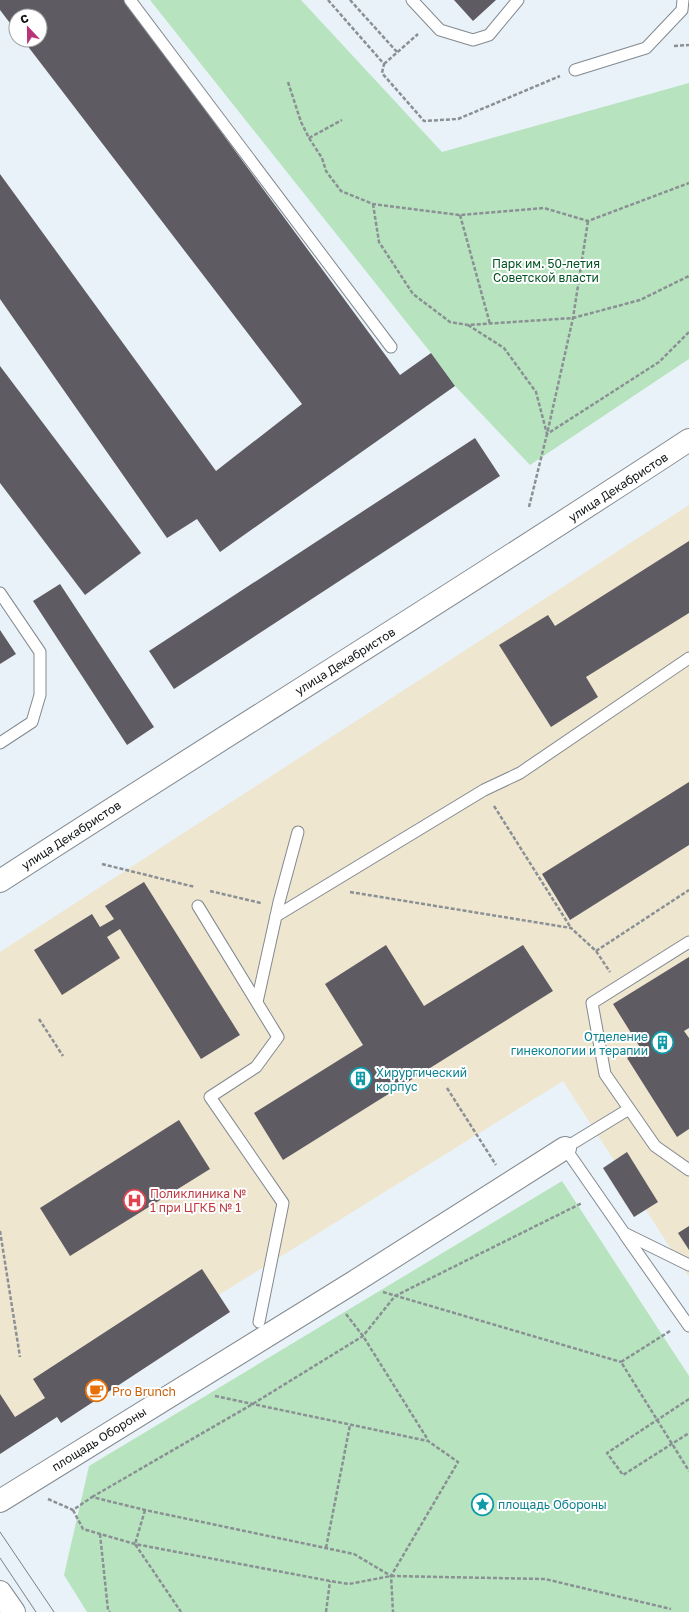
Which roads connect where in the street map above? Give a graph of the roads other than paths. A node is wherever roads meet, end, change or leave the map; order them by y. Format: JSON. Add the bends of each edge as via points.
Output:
{"nodes":[{"id":1,"x":130,"y":0,"type":"edge"},
{"id":2,"x":412,"y":0,"type":"edge"},
{"id":3,"x":518,"y":0,"type":"edge"},
{"id":4,"x":683,"y":0,"type":"edge"},
{"id":5,"x":575,"y":70,"type":"road end"},
{"id":6,"x":391,"y":347,"type":"dead end"},
{"id":7,"x":689,"y":440,"type":"edge"},
{"id":8,"x":0,"y":592,"type":"edge"},
{"id":9,"x":689,"y":658,"type":"edge"},
{"id":10,"x":0,"y":743,"type":"edge"},
{"id":11,"x":298,"y":832,"type":"dead end"},
{"id":12,"x":0,"y":881,"type":"edge"},
{"id":13,"x":198,"y":906,"type":"dead end"},
{"id":14,"x":276,"y":916,"type":"junction"},
{"id":15,"x":689,"y":942,"type":"edge"},
{"id":16,"x":257,"y":1002,"type":"junction"},
{"id":17,"x":629,"y":1109,"type":"junction"},
{"id":18,"x":565,"y":1148,"type":"junction"},
{"id":19,"x":689,"y":1170,"type":"edge"},
{"id":20,"x":624,"y":1233,"type":"junction"},
{"id":21,"x":689,"y":1265,"type":"edge"},
{"id":22,"x":259,"y":1322,"type":"dead end"},
{"id":23,"x":687,"y":1323,"type":"edge"},
{"id":24,"x":0,"y":1501,"type":"edge"},
{"id":25,"x":0,"y":1592,"type":"edge"},
{"id":26,"x":14,"y":1612,"type":"edge"}],
"edges":[{"from":1,"to":6,"type":"lane"},
{"from":2,"to":3,"type":"lane","via":[[440,30],[473,40],[489,35]]},
{"from":4,"to":5,"type":"lane","via":[[682,10],[646,48]]},
{"from":7,"to":12,"type":"main road","name":"улица Декабристов","via":[[544,536]]},
{"from":8,"to":10,"type":"lane","via":[[40,652],[40,695],[32,722]]},
{"from":9,"to":14,"type":"lane","via":[[520,773],[484,790]]},
{"from":11,"to":14,"type":"lane"},
{"from":13,"to":16,"type":"lane"},
{"from":14,"to":16,"type":"lane"},
{"from":15,"to":17,"type":"lane","via":[[592,1003],[605,1074]]},
{"from":16,"to":22,"type":"lane","via":[[278,1037],[256,1067],[210,1097],[282,1203]]},
{"from":17,"to":18,"type":"lane"},
{"from":17,"to":19,"type":"lane","via":[[655,1146]]},
{"from":18,"to":20,"type":"lane"},
{"from":18,"to":24,"type":"main road","name":"площадь Обороны","via":[[332,1296]]},
{"from":20,"to":21,"type":"lane"},
{"from":20,"to":23,"type":"lane"},
{"from":25,"to":26,"type":"main road"}]}
